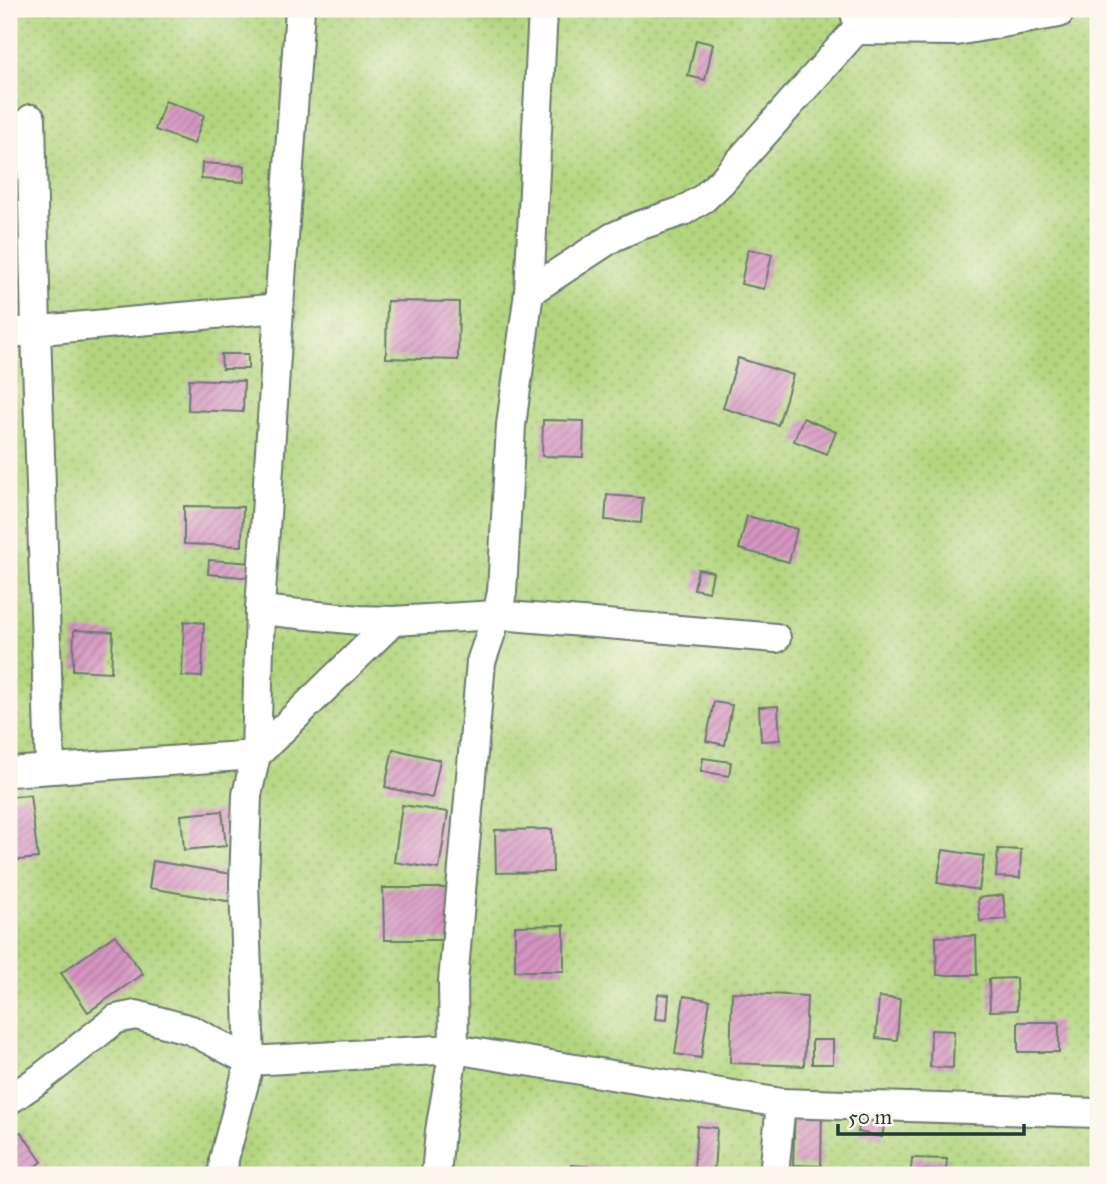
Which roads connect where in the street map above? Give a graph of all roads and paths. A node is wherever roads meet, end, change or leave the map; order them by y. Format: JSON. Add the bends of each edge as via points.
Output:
{"nodes":[{"id":1,"x":300,"y":9,"type":"edge"},
{"id":2,"x":543,"y":9,"type":"edge"},
{"id":3,"x":1059,"y":13,"type":"dead end"},
{"id":4,"x":855,"y":19,"type":"edge"},
{"id":5,"x":31,"y":119,"type":"dead end"},
{"id":6,"x":530,"y":292,"type":"junction"},
{"id":7,"x":279,"y":308,"type":"junction"},
{"id":8,"x":22,"y":332,"type":"edge"},
{"id":9,"x":260,"y":610,"type":"junction"},
{"id":10,"x":497,"y":615,"type":"junction"},
{"id":11,"x":393,"y":621,"type":"junction"},
{"id":12,"x":776,"y":638,"type":"dead end"},
{"id":13,"x":256,"y":755,"type":"junction"},
{"id":14,"x":50,"y":769,"type":"junction"},
{"id":15,"x":9,"y":772,"type":"edge"},
{"id":16,"x":454,"y":1049,"type":"junction"},
{"id":17,"x":250,"y":1061,"type":"junction"},
{"id":18,"x":9,"y":1100,"type":"edge"},
{"id":19,"x":781,"y":1103,"type":"junction"},
{"id":20,"x":1098,"y":1113,"type":"edge"},
{"id":21,"x":223,"y":1175,"type":"edge"},
{"id":22,"x":436,"y":1175,"type":"edge"},
{"id":23,"x":774,"y":1175,"type":"edge"}],
"edges":[{"from":1,"to":7,"type":"street"},
{"from":2,"to":6,"type":"street"},
{"from":3,"to":4,"type":"street","via":[[956,31]]},
{"from":4,"to":6,"type":"street","via":[[705,198],[613,237]]},
{"from":5,"to":8,"type":"street"},
{"from":6,"to":10,"type":"street","via":[[511,425]]},
{"from":7,"to":8,"type":"street"},
{"from":7,"to":9,"type":"street"},
{"from":8,"to":14,"type":"street"},
{"from":9,"to":11,"type":"street"},
{"from":9,"to":13,"type":"street"},
{"from":10,"to":11,"type":"street"},
{"from":10,"to":12,"type":"street"},
{"from":10,"to":16,"type":"street","via":[[481,662],[453,982]]},
{"from":11,"to":13,"type":"street"},
{"from":13,"to":14,"type":"street"},
{"from":13,"to":17,"type":"street","via":[[247,795],[245,871]]},
{"from":14,"to":15,"type":"street"},
{"from":16,"to":17,"type":"street"},
{"from":16,"to":19,"type":"street"},
{"from":16,"to":22,"type":"street"},
{"from":17,"to":18,"type":"street","via":[[191,1030],[136,1015],[116,1019]]},
{"from":17,"to":21,"type":"street"},
{"from":19,"to":20,"type":"street"},
{"from":19,"to":23,"type":"street"}]}
